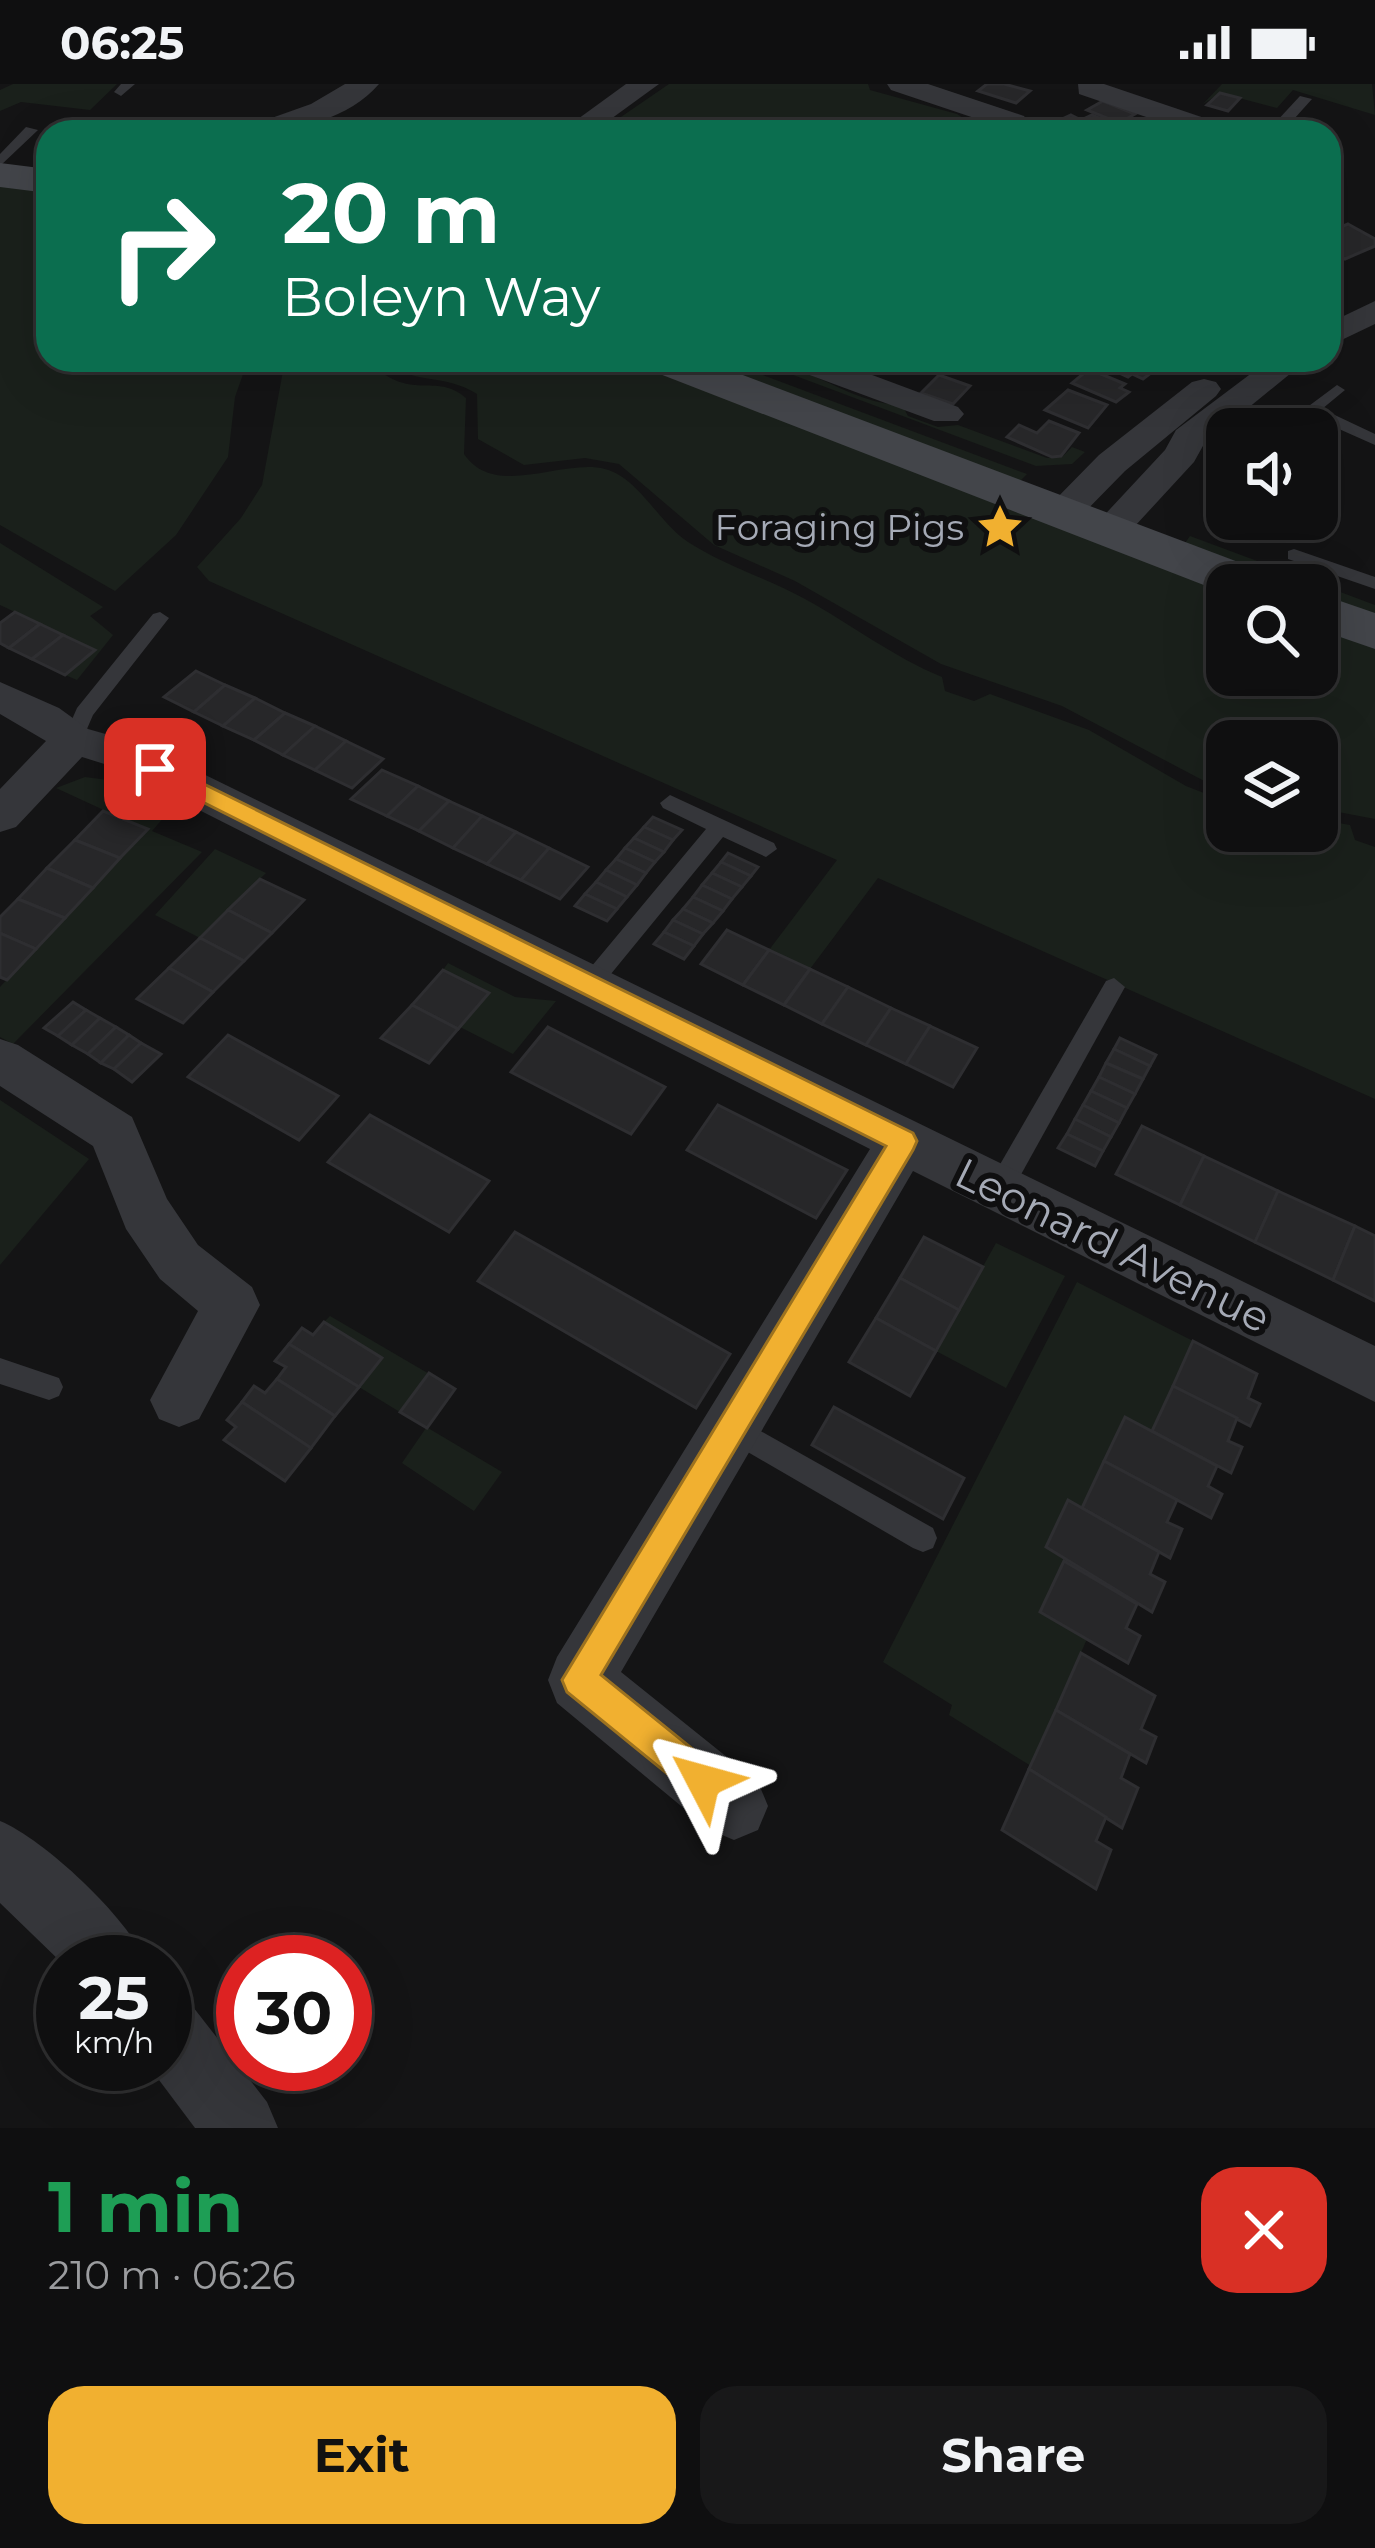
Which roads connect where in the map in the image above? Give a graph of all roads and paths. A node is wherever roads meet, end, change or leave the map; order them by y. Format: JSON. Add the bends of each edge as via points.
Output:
{"nodes":[{"id":1,"x":365,"y":84,"type":"edge"},
{"id":2,"x":644,"y":84,"type":"edge"},
{"id":3,"x":901,"y":84,"type":"edge"},
{"id":4,"x":1084,"y":90,"type":"edge"},
{"id":5,"x":1305,"y":99,"type":"dead end"},
{"id":6,"x":293,"y":120,"type":"edge"},
{"id":7,"x":592,"y":120,"type":"edge"},
{"id":8,"x":1010,"y":120,"type":"edge"},
{"id":9,"x":1180,"y":120,"type":"edge"},
{"id":10,"x":1285,"y":120,"type":"edge"},
{"id":11,"x":31,"y":130,"type":"dead end"},
{"id":12,"x":0,"y":162,"type":"edge"},
{"id":13,"x":0,"y":175,"type":"edge"},
{"id":14,"x":36,"y":180,"type":"edge"},
{"id":15,"x":1375,"y":283,"type":"edge"},
{"id":16,"x":1341,"y":302,"type":"edge"},
{"id":17,"x":1375,"y":307,"type":"edge"},
{"id":18,"x":1341,"y":310,"type":"edge"},
{"id":19,"x":1341,"y":329,"type":"edge"},
{"id":20,"x":695,"y":372,"type":"edge"},
{"id":21,"x":832,"y":372,"type":"edge"},
{"id":22,"x":1228,"y":372,"type":"edge"},
{"id":23,"x":1274,"y":372,"type":"edge"},
{"id":24,"x":1337,"y":390,"type":"dead end"},
{"id":25,"x":1313,"y":408,"type":"edge"},
{"id":26,"x":946,"y":414,"type":"dead end"},
{"id":27,"x":1338,"y":423,"type":"edge"},
{"id":28,"x":1375,"y":440,"type":"edge"},
{"id":29,"x":1087,"y":522,"type":"junction"},
{"id":30,"x":1294,"y":555,"type":"dead end"},
{"id":31,"x":1206,"y":567,"type":"edge"},
{"id":32,"x":1375,"y":583,"type":"edge"},
{"id":33,"x":160,"y":618,"type":"dead end"},
{"id":34,"x":1338,"y":618,"type":"edge"},
{"id":35,"x":1375,"y":632,"type":"edge"},
{"id":36,"x":0,"y":696,"type":"edge"},
{"id":37,"x":73,"y":740,"type":"junction"},
{"id":38,"x":670,"y":803,"type":"dead end"},
{"id":39,"x":0,"y":816,"type":"edge"},
{"id":40,"x":719,"y":828,"type":"junction"},
{"id":41,"x":766,"y":849,"type":"dead end"},
{"id":42,"x":589,"y":985,"type":"junction"},
{"id":43,"x":1114,"y":987,"type":"dead end"},
{"id":44,"x":0,"y":1060,"type":"edge"},
{"id":45,"x":904,"y":1141,"type":"junction"},
{"id":46,"x":1000,"y":1188,"type":"junction"},
{"id":47,"x":0,"y":1372,"type":"edge"},
{"id":48,"x":1375,"y":1376,"type":"edge"},
{"id":49,"x":49,"y":1387,"type":"dead end"},
{"id":50,"x":178,"y":1400,"type":"dead end"},
{"id":51,"x":732,"y":1427,"type":"junction"},
{"id":52,"x":922,"y":1538,"type":"dead end"},
{"id":53,"x":734,"y":1806,"type":"dead end"},
{"id":54,"x":0,"y":1855,"type":"edge"},
{"id":55,"x":83,"y":1935,"type":"edge"},
{"id":56,"x":192,"y":2064,"type":"edge"},
{"id":57,"x":241,"y":2128,"type":"edge"}],
"edges":[{"from":1,"to":6,"type":"street"},
{"from":2,"to":7,"type":"street"},
{"from":3,"to":8,"type":"street"},
{"from":4,"to":9,"type":"street"},
{"from":5,"to":10,"type":"lane"},
{"from":11,"to":12,"type":"lane"},
{"from":13,"to":14,"type":"street"},
{"from":15,"to":16,"type":"street"},
{"from":17,"to":18,"type":"street","via":[[1366,301]]},
{"from":17,"to":19,"type":"street"},
{"from":20,"to":29,"type":"street"},
{"from":21,"to":26,"type":"street"},
{"from":22,"to":29,"type":"street","via":[[1112,463]]},
{"from":23,"to":29,"type":"street"},
{"from":24,"to":25,"type":"lane"},
{"from":27,"to":28,"type":"lane"},
{"from":29,"to":31,"type":"street"},
{"from":30,"to":32,"type":"lane"},
{"from":33,"to":37,"type":"lane","via":[[84,713]]},
{"from":34,"to":35,"type":"street"},
{"from":36,"to":37,"type":"street","name":"Leonard Avenue"},
{"from":37,"to":39,"type":"street"},
{"from":37,"to":42,"type":"street","name":"Leonard Avenue","via":[[129,756]]},
{"from":38,"to":40,"type":"lane"},
{"from":40,"to":41,"type":"lane"},
{"from":40,"to":42,"type":"lane"},
{"from":42,"to":45,"type":"street","name":"Leonard Avenue"},
{"from":43,"to":46,"type":"lane"},
{"from":44,"to":50,"type":"street","via":[[114,1132],[145,1212],[179,1262],[232,1305]]},
{"from":45,"to":46,"type":"street","name":"Leonard Avenue"},
{"from":45,"to":51,"type":"street"},
{"from":46,"to":48,"type":"street","name":"Leonard Avenue"},
{"from":47,"to":49,"type":"lane"},
{"from":51,"to":52,"type":"lane"},
{"from":51,"to":53,"type":"street","via":[[580,1680]]},
{"from":54,"to":55,"type":"street"},
{"from":56,"to":57,"type":"street"}]}
